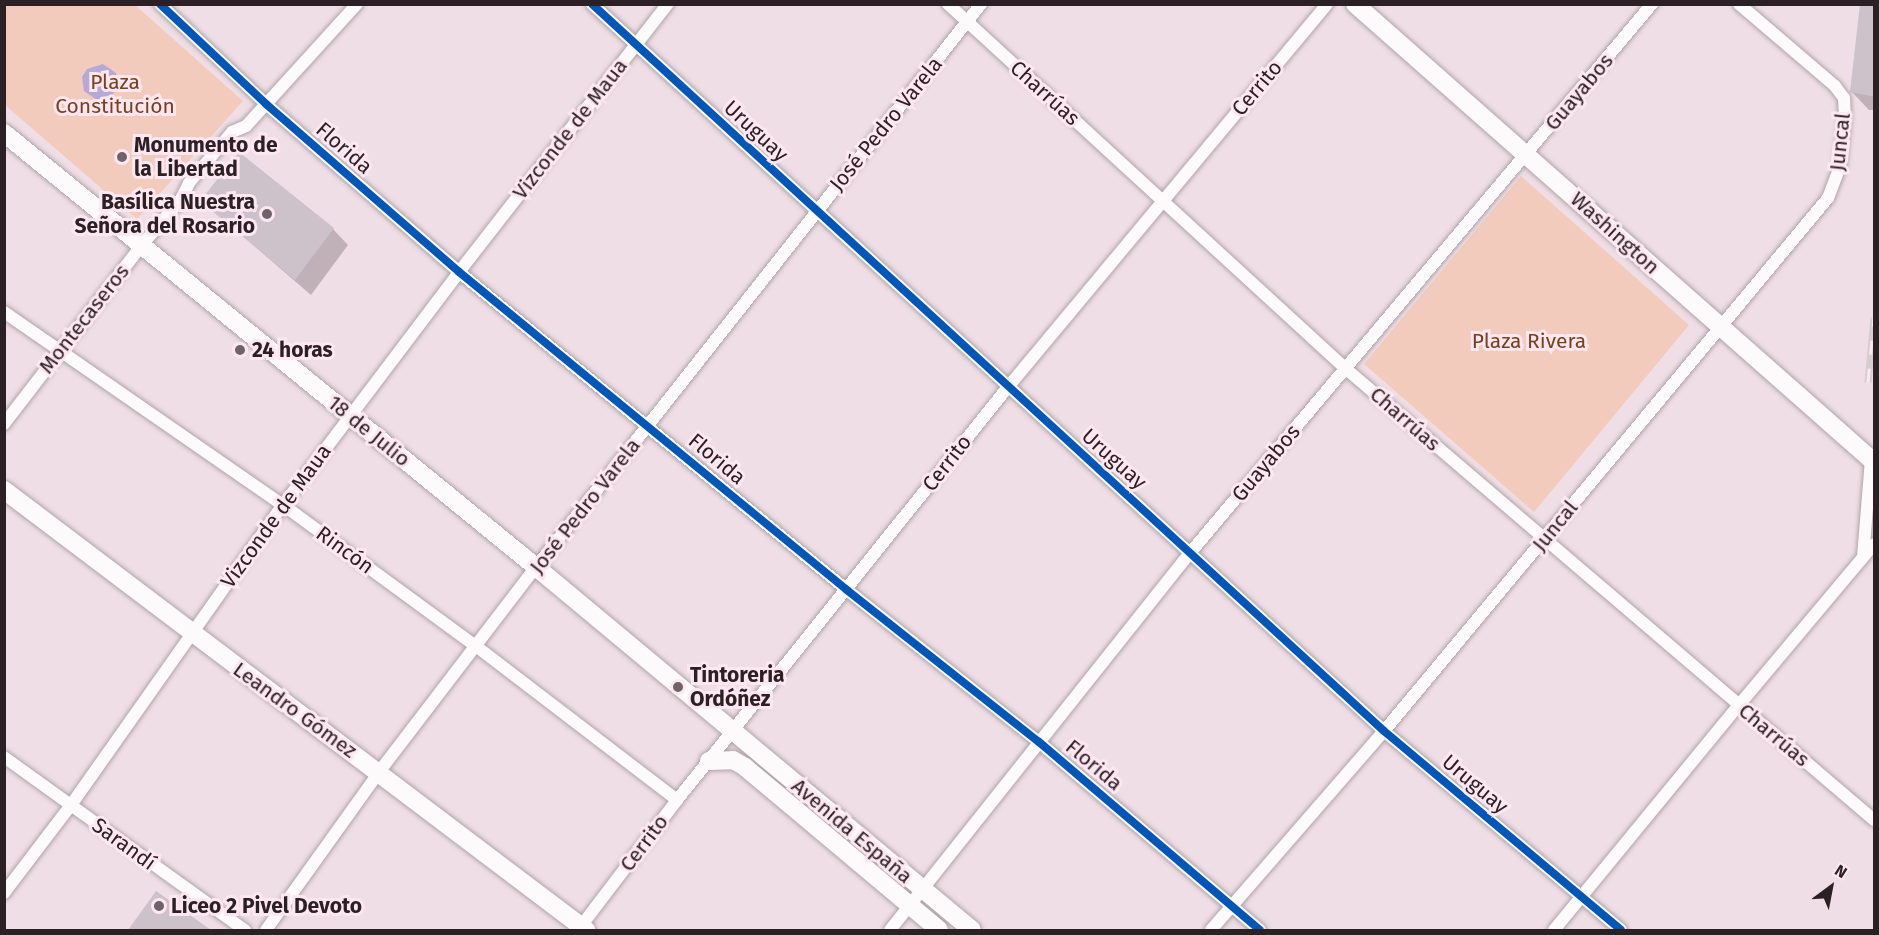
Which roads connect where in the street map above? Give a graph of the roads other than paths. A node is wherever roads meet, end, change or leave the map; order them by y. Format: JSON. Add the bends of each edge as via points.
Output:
{"nodes":[{"id":1,"x":159,"y":4,"type":"edge"},
{"id":2,"x":357,"y":4,"type":"edge"},
{"id":3,"x":592,"y":4,"type":"edge"},
{"id":4,"x":668,"y":4,"type":"edge"},
{"id":5,"x":948,"y":4,"type":"edge"},
{"id":6,"x":981,"y":4,"type":"edge"},
{"id":7,"x":1328,"y":4,"type":"edge"},
{"id":8,"x":1355,"y":4,"type":"edge"},
{"id":9,"x":1652,"y":4,"type":"edge"},
{"id":10,"x":1739,"y":4,"type":"edge"},
{"id":11,"x":967,"y":22,"type":"junction"},
{"id":12,"x":636,"y":45,"type":"junction"},
{"id":13,"x":266,"y":104,"type":"junction"},
{"id":14,"x":4,"y":133,"type":"edge"},
{"id":15,"x":1527,"y":155,"type":"junction"},
{"id":16,"x":1162,"y":200,"type":"junction"},
{"id":17,"x":816,"y":211,"type":"junction"},
{"id":18,"x":141,"y":246,"type":"junction"},
{"id":19,"x":459,"y":272,"type":"junction"},
{"id":20,"x":4,"y":312,"type":"edge"},
{"id":21,"x":1720,"y":327,"type":"junction"},
{"id":22,"x":60,"y":349,"type":"junction"},
{"id":23,"x":1345,"y":368,"type":"junction"},
{"id":24,"x":1008,"y":387,"type":"junction"},
{"id":25,"x":350,"y":416,"type":"junction"},
{"id":26,"x":4,"y":423,"type":"edge"},
{"id":27,"x":648,"y":425,"type":"junction"},
{"id":28,"x":1873,"y":460,"type":"edge"},
{"id":29,"x":4,"y":490,"type":"edge"},
{"id":30,"x":283,"y":505,"type":"junction"},
{"id":31,"x":1545,"y":539,"type":"junction"},
{"id":32,"x":1875,"y":544,"type":"edge"},
{"id":33,"x":1190,"y":553,"type":"junction"},
{"id":34,"x":1863,"y":557,"type":"junction"},
{"id":35,"x":536,"y":567,"type":"junction"},
{"id":36,"x":847,"y":590,"type":"junction"},
{"id":37,"x":190,"y":633,"type":"junction"},
{"id":38,"x":477,"y":646,"type":"junction"},
{"id":39,"x":1739,"y":705,"type":"junction"},
{"id":40,"x":733,"y":731,"type":"junction"},
{"id":41,"x":1384,"y":731,"type":"junction"},
{"id":42,"x":1039,"y":742,"type":"junction"},
{"id":43,"x":4,"y":757,"type":"edge"},
{"id":44,"x":709,"y":760,"type":"junction"},
{"id":45,"x":379,"y":772,"type":"junction"},
{"id":46,"x":676,"y":800,"type":"junction"},
{"id":47,"x":70,"y":805,"type":"junction"},
{"id":48,"x":1875,"y":820,"type":"edge"},
{"id":49,"x":921,"y":890,"type":"junction"},
{"id":50,"x":4,"y":893,"type":"edge"},
{"id":51,"x":1581,"y":897,"type":"junction"},
{"id":52,"x":909,"y":906,"type":"junction"},
{"id":53,"x":1232,"y":906,"type":"junction"},
{"id":54,"x":582,"y":929,"type":"edge"},
{"id":55,"x":244,"y":930,"type":"edge"},
{"id":56,"x":266,"y":930,"type":"edge"},
{"id":57,"x":890,"y":930,"type":"edge"},
{"id":58,"x":939,"y":930,"type":"edge"},
{"id":59,"x":972,"y":930,"type":"edge"},
{"id":60,"x":1211,"y":930,"type":"edge"},
{"id":61,"x":1260,"y":930,"type":"edge"},
{"id":62,"x":1554,"y":930,"type":"edge"},
{"id":63,"x":1622,"y":930,"type":"edge"}],
"edges":[{"from":1,"to":13,"type":"street","name":"Florida"},
{"from":2,"to":13,"type":"street","name":"Montecaseros"},
{"from":3,"to":12,"type":"street","name":"Uruguay"},
{"from":4,"to":12,"type":"street","name":"Vizconde de Maua"},
{"from":5,"to":11,"type":"street","name":"Charrúas"},
{"from":6,"to":11,"type":"street","name":"José Pedro Varela"},
{"from":7,"to":16,"type":"street","name":"Cerrito"},
{"from":8,"to":15,"type":"street","name":"Washington"},
{"from":9,"to":15,"type":"street","name":"Guayabos"},
{"from":10,"to":21,"type":"street","name":"Juncal","via":[[1835,86],[1844,98],[1845,117],[1840,167],[1828,198]]},
{"from":11,"to":16,"type":"street","name":"Charrúas"},
{"from":11,"to":17,"type":"street","name":"José Pedro Varela"},
{"from":12,"to":17,"type":"street","name":"Uruguay"},
{"from":12,"to":19,"type":"street","name":"Vizconde de Maua"},
{"from":13,"to":18,"type":"street","name":"Montecaseros","via":[[246,126],[232,132]]},
{"from":13,"to":19,"type":"street","name":"Florida"},
{"from":14,"to":18,"type":"street","name":"18 de Julio"},
{"from":15,"to":21,"type":"street","name":"Washington"},
{"from":15,"to":23,"type":"street","name":"Guayabos"},
{"from":16,"to":23,"type":"street","name":"Charrúas"},
{"from":16,"to":24,"type":"street","name":"Cerrito"},
{"from":17,"to":24,"type":"street","name":"Uruguay"},
{"from":17,"to":27,"type":"street","name":"José Pedro Varela"},
{"from":18,"to":22,"type":"street","name":"Montecaseros"},
{"from":18,"to":25,"type":"street","name":"18 de Julio"},
{"from":19,"to":25,"type":"street","name":"Vizconde de Maua"},
{"from":19,"to":27,"type":"street","name":"Florida"},
{"from":20,"to":22,"type":"street","name":"Rincón"},
{"from":21,"to":28,"type":"street","name":"Washington"},
{"from":21,"to":31,"type":"street","name":"Juncal"},
{"from":22,"to":26,"type":"street","name":"Montecaseros"},
{"from":22,"to":30,"type":"street","name":"Rincón"},
{"from":23,"to":31,"type":"street","name":"Charrúas"},
{"from":23,"to":33,"type":"street","name":"Guayabos"},
{"from":24,"to":33,"type":"street","name":"Uruguay"},
{"from":24,"to":36,"type":"street","name":"Cerrito"},
{"from":25,"to":30,"type":"street","name":"Vizconde de Maua"},
{"from":25,"to":35,"type":"street","name":"18 de Julio"},
{"from":27,"to":35,"type":"street","name":"José Pedro Varela"},
{"from":27,"to":36,"type":"street","name":"Florida"},
{"from":28,"to":34,"type":"street"},
{"from":29,"to":37,"type":"street","name":"Leandro Gómez"},
{"from":30,"to":37,"type":"street","name":"Vizconde de Maua"},
{"from":30,"to":38,"type":"street","name":"Rincón"},
{"from":31,"to":39,"type":"street","name":"Charrúas"},
{"from":31,"to":41,"type":"street","name":"Juncal"},
{"from":32,"to":34,"type":"street"},
{"from":33,"to":41,"type":"street","name":"Uruguay"},
{"from":33,"to":42,"type":"street","name":"Guayabos"},
{"from":34,"to":39,"type":"street"},
{"from":35,"to":38,"type":"street","name":"José Pedro Varela"},
{"from":35,"to":40,"type":"street","name":"18 de Julio"},
{"from":36,"to":40,"type":"street","name":"Cerrito"},
{"from":36,"to":42,"type":"street","name":"Florida"},
{"from":37,"to":45,"type":"street","name":"Leandro Gómez"},
{"from":37,"to":47,"type":"street","name":"Vizconde de Maua"},
{"from":38,"to":45,"type":"street","name":"José Pedro Varela"},
{"from":38,"to":46,"type":"street","name":"Rincón"},
{"from":39,"to":48,"type":"street","name":"Charrúas"},
{"from":39,"to":51,"type":"street"},
{"from":40,"to":44,"type":"street","name":"Cerrito"},
{"from":40,"to":49,"type":"street","name":"Avenida España"},
{"from":41,"to":51,"type":"street","name":"Uruguay"},
{"from":41,"to":53,"type":"street","name":"Juncal"},
{"from":42,"to":49,"type":"street","name":"Guayabos"},
{"from":42,"to":53,"type":"street","name":"Florida"},
{"from":43,"to":47,"type":"street","name":"Sarandí"},
{"from":44,"to":46,"type":"street","name":"Cerrito"},
{"from":44,"to":52,"type":"street","name":"Avenida España","via":[[733,760],[745,767]]},
{"from":45,"to":54,"type":"street","name":"Leandro Gómez"},
{"from":45,"to":56,"type":"street","name":"José Pedro Varela"},
{"from":46,"to":54,"type":"street","name":"Cerrito"},
{"from":47,"to":50,"type":"street","name":"Vizconde de Maua"},
{"from":47,"to":55,"type":"street","name":"Sarandí"},
{"from":49,"to":52,"type":"street","name":"Guayabos"},
{"from":49,"to":59,"type":"street","name":"Avenida España"},
{"from":51,"to":62,"type":"street"},
{"from":51,"to":63,"type":"street","name":"Uruguay"},
{"from":52,"to":57,"type":"street","name":"Guayabos"},
{"from":52,"to":58,"type":"street","name":"Avenida España"},
{"from":53,"to":60,"type":"street","name":"Juncal"},
{"from":53,"to":61,"type":"street","name":"Florida"}]}
